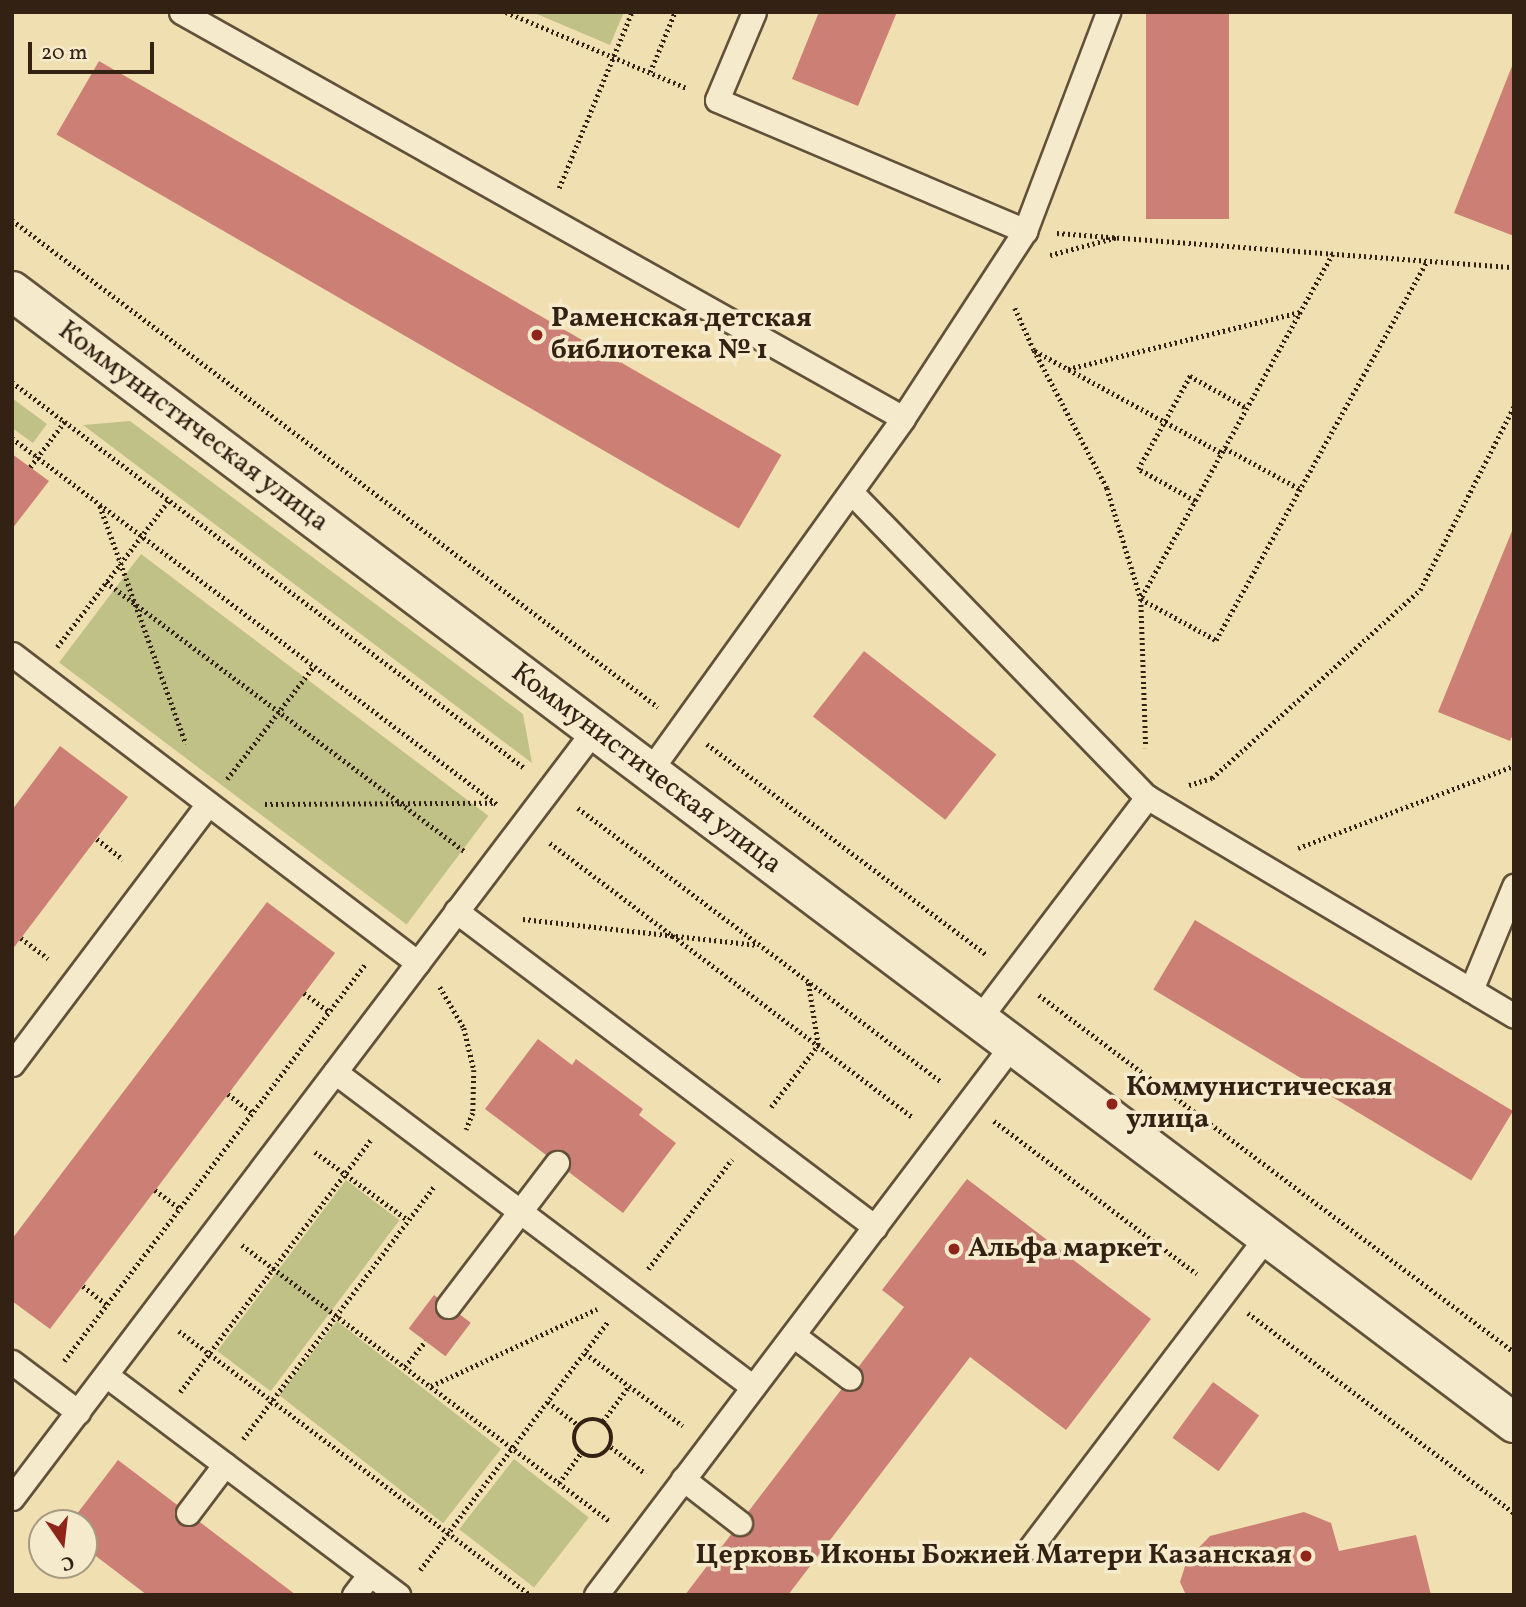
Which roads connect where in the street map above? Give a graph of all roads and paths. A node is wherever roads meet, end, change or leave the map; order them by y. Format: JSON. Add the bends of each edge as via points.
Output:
{"nodes":[{"id":1,"x":181,"y":12,"type":"edge"},
{"id":2,"x":506,"y":12,"type":"edge"},
{"id":3,"x":632,"y":12,"type":"edge"},
{"id":4,"x":675,"y":12,"type":"edge"},
{"id":5,"x":754,"y":12,"type":"edge"},
{"id":6,"x":1108,"y":12,"type":"edge"},
{"id":7,"x":614,"y":57,"type":"junction"},
{"id":8,"x":650,"y":72,"type":"junction"},
{"id":9,"x":717,"y":100,"type":"junction"},
{"id":10,"x":547,"y":218,"type":"junction"},
{"id":11,"x":12,"y":220,"type":"edge"},
{"id":12,"x":1025,"y":231,"type":"junction"},
{"id":13,"x":1118,"y":237,"type":"junction"},
{"id":14,"x":1333,"y":254,"type":"junction"},
{"id":15,"x":1427,"y":261,"type":"junction"},
{"id":16,"x":1514,"y":267,"type":"edge"},
{"id":17,"x":998,"y":269,"type":"junction"},
{"id":18,"x":12,"y":291,"type":"edge"},
{"id":19,"x":1300,"y":312,"type":"junction"},
{"id":20,"x":1034,"y":350,"type":"junction"},
{"id":21,"x":1068,"y":369,"type":"junction"},
{"id":22,"x":12,"y":382,"type":"edge"},
{"id":23,"x":1514,"y":406,"type":"edge"},
{"id":24,"x":1247,"y":408,"type":"junction"},
{"id":25,"x":904,"y":418,"type":"junction"},
{"id":26,"x":65,"y":421,"type":"junction"},
{"id":27,"x":1164,"y":422,"type":"junction"},
{"id":28,"x":12,"y":438,"type":"edge"},
{"id":29,"x":1223,"y":451,"type":"junction"},
{"id":30,"x":37,"y":457,"type":"junction"},
{"id":31,"x":30,"y":467,"type":"dead end"},
{"id":32,"x":1300,"y":489,"type":"junction"},
{"id":33,"x":851,"y":492,"type":"junction"},
{"id":34,"x":169,"y":500,"type":"junction"},
{"id":35,"x":1195,"y":501,"type":"junction"},
{"id":36,"x":99,"y":504,"type":"junction"},
{"id":37,"x":142,"y":536,"type":"junction"},
{"id":38,"x":121,"y":563,"type":"junction"},
{"id":39,"x":106,"y":582,"type":"junction"},
{"id":40,"x":1141,"y":599,"type":"junction"},
{"id":41,"x":135,"y":604,"type":"junction"},
{"id":42,"x":12,"y":654,"type":"edge"},
{"id":43,"x":314,"y":666,"type":"junction"},
{"id":44,"x":37,"y":673,"type":"junction"},
{"id":45,"x":279,"y":712,"type":"junction"},
{"id":46,"x":684,"y":726,"type":"junction"},
{"id":47,"x":594,"y":730,"type":"junction"},
{"id":48,"x":1514,"y":766,"type":"edge"},
{"id":49,"x":649,"y":772,"type":"junction"},
{"id":50,"x":551,"y":788,"type":"junction"},
{"id":51,"x":1147,"y":797,"type":"junction"},
{"id":52,"x":401,"y":803,"type":"junction"},
{"id":53,"x":496,"y":803,"type":"junction"},
{"id":54,"x":208,"y":804,"type":"junction"},
{"id":55,"x":523,"y":823,"type":"junction"},
{"id":56,"x":97,"y":839,"type":"dead end"},
{"id":57,"x":124,"y":859,"type":"dead end"},
{"id":58,"x":1258,"y":863,"type":"junction"},
{"id":59,"x":488,"y":870,"type":"junction"},
{"id":60,"x":1514,"y":886,"type":"edge"},
{"id":61,"x":456,"y":912,"type":"junction"},
{"id":62,"x":674,"y":937,"type":"junction"},
{"id":63,"x":21,"y":938,"type":"dead end"},
{"id":64,"x":385,"y":938,"type":"junction"},
{"id":65,"x":760,"y":945,"type":"junction"},
{"id":66,"x":48,"y":958,"type":"dead end"},
{"id":67,"x":418,"y":963,"type":"junction"},
{"id":68,"x":1013,"y":974,"type":"junction"},
{"id":69,"x":807,"y":981,"type":"junction"},
{"id":70,"x":1471,"y":990,"type":"junction"},
{"id":71,"x":304,"y":993,"type":"dead end"},
{"id":72,"x":329,"y":1012,"type":"junction"},
{"id":73,"x":1514,"y":1016,"type":"edge"},
{"id":74,"x":978,"y":1020,"type":"junction"},
{"id":75,"x":817,"y":1045,"type":"junction"},
{"id":76,"x":1012,"y":1045,"type":"junction"},
{"id":77,"x":12,"y":1064,"type":"edge"},
{"id":78,"x":335,"y":1072,"type":"junction"},
{"id":79,"x":228,"y":1094,"type":"dead end"},
{"id":80,"x":969,"y":1102,"type":"junction"},
{"id":81,"x":252,"y":1113,"type":"junction"},
{"id":82,"x":390,"y":1114,"type":"junction"},
{"id":83,"x":289,"y":1133,"type":"junction"},
{"id":84,"x":942,"y":1139,"type":"junction"},
{"id":85,"x":453,"y":1161,"type":"junction"},
{"id":86,"x":557,"y":1163,"type":"dead end"},
{"id":87,"x":345,"y":1173,"type":"junction"},
{"id":88,"x":155,"y":1190,"type":"dead end"},
{"id":89,"x":180,"y":1209,"type":"junction"},
{"id":90,"x":520,"y":1212,"type":"junction"},
{"id":91,"x":408,"y":1220,"type":"junction"},
{"id":92,"x":875,"y":1227,"type":"junction"},
{"id":93,"x":218,"y":1228,"type":"junction"},
{"id":94,"x":1266,"y":1237,"type":"junction"},
{"id":95,"x":274,"y":1268,"type":"junction"},
{"id":96,"x":83,"y":1286,"type":"dead end"},
{"id":97,"x":629,"y":1294,"type":"junction"},
{"id":98,"x":1223,"y":1294,"type":"junction"},
{"id":99,"x":107,"y":1305,"type":"junction"},
{"id":100,"x":448,"y":1306,"type":"dead end"},
{"id":101,"x":153,"y":1312,"type":"junction"},
{"id":102,"x":336,"y":1314,"type":"junction"},
{"id":103,"x":793,"y":1335,"type":"junction"},
{"id":104,"x":425,"y":1341,"type":"dead end"},
{"id":105,"x":210,"y":1352,"type":"junction"},
{"id":106,"x":1514,"y":1352,"type":"edge"},
{"id":107,"x":585,"y":1353,"type":"dead end"},
{"id":108,"x":12,"y":1362,"type":"edge"},
{"id":109,"x":405,"y":1367,"type":"junction"},
{"id":110,"x":106,"y":1375,"type":"junction"},
{"id":111,"x":850,"y":1378,"type":"dead end"},
{"id":112,"x":431,"y":1386,"type":"junction"},
{"id":113,"x":629,"y":1386,"type":"junction"},
{"id":114,"x":45,"y":1387,"type":"junction"},
{"id":115,"x":753,"y":1387,"type":"junction"},
{"id":116,"x":272,"y":1399,"type":"junction"},
{"id":117,"x":548,"y":1402,"type":"dead end"},
{"id":118,"x":78,"y":1412,"type":"junction"},
{"id":119,"x":162,"y":1416,"type":"junction"},
{"id":120,"x":603,"y":1421,"type":"junction"},
{"id":121,"x":1514,"y":1423,"type":"edge"},
{"id":122,"x":579,"y":1425,"type":"junction"},
{"id":123,"x":709,"y":1446,"type":"junction"},
{"id":124,"x":611,"y":1447,"type":"junction"},
{"id":125,"x":581,"y":1453,"type":"junction"},
{"id":126,"x":225,"y":1464,"type":"junction"},
{"id":127,"x":559,"y":1483,"type":"junction"},
{"id":128,"x":678,"y":1486,"type":"junction"},
{"id":129,"x":12,"y":1499,"type":"edge"},
{"id":130,"x":188,"y":1513,"type":"dead end"},
{"id":131,"x":1514,"y":1513,"type":"edge"},
{"id":132,"x":740,"y":1523,"type":"dead end"},
{"id":133,"x":636,"y":1541,"type":"junction"},
{"id":134,"x":1031,"y":1547,"type":"dead end"},
{"id":135,"x":370,"y":1574,"type":"junction"},
{"id":136,"x":354,"y":1595,"type":"edge"},
{"id":137,"x":398,"y":1595,"type":"edge"},
{"id":138,"x":531,"y":1595,"type":"edge"},
{"id":139,"x":596,"y":1595,"type":"edge"}],
"edges":[{"from":1,"to":10,"type":"lane"},
{"from":2,"to":7,"type":"path"},
{"from":3,"to":7,"type":"path"},
{"from":4,"to":8,"type":"path"},
{"from":5,"to":9,"type":"lane"},
{"from":6,"to":12,"type":"lane"},
{"from":7,"to":8,"type":"path"},
{"from":7,"to":10,"type":"path"},
{"from":8,"to":9,"type":"path"},
{"from":9,"to":12,"type":"lane"},
{"from":10,"to":25,"type":"lane"},
{"from":11,"to":46,"type":"path"},
{"from":12,"to":13,"type":"path"},
{"from":12,"to":17,"type":"lane"},
{"from":13,"to":14,"type":"path"},
{"from":13,"to":17,"type":"path"},
{"from":14,"to":15,"type":"path"},
{"from":14,"to":19,"type":"path"},
{"from":15,"to":16,"type":"path"},
{"from":15,"to":32,"type":"path"},
{"from":17,"to":20,"type":"path"},
{"from":17,"to":25,"type":"lane"},
{"from":18,"to":47,"type":"main road","name":"Коммунистическая улица"},
{"from":19,"to":21,"type":"path"},
{"from":19,"to":24,"type":"path"},
{"from":20,"to":21,"type":"path"},
{"from":20,"to":40,"type":"path","via":[[1107,488]]},
{"from":21,"to":27,"type":"path"},
{"from":22,"to":26,"type":"path"},
{"from":23,"to":51,"type":"path","via":[[1420,590],[1212,778]]},
{"from":24,"to":27,"type":"path","via":[[1190,376]]},
{"from":24,"to":29,"type":"path"},
{"from":25,"to":33,"type":"lane"},
{"from":26,"to":30,"type":"path"},
{"from":26,"to":34,"type":"path"},
{"from":27,"to":29,"type":"path"},
{"from":27,"to":35,"type":"path","via":[[1138,469]]},
{"from":28,"to":30,"type":"path"},
{"from":29,"to":32,"type":"path"},
{"from":29,"to":35,"type":"path"},
{"from":30,"to":31,"type":"path"},
{"from":30,"to":36,"type":"path"},
{"from":32,"to":40,"type":"path","via":[[1216,640]]},
{"from":33,"to":46,"type":"lane"},
{"from":33,"to":51,"type":"lane"},
{"from":34,"to":37,"type":"path"},
{"from":34,"to":50,"type":"path"},
{"from":35,"to":40,"type":"path"},
{"from":36,"to":37,"type":"path"},
{"from":36,"to":38,"type":"path"},
{"from":37,"to":38,"type":"path"},
{"from":37,"to":43,"type":"path"},
{"from":38,"to":39,"type":"path"},
{"from":38,"to":41,"type":"path"},
{"from":39,"to":41,"type":"path"},
{"from":39,"to":44,"type":"path"},
{"from":40,"to":51,"type":"path"},
{"from":41,"to":45,"type":"path"},
{"from":41,"to":54,"type":"path"},
{"from":42,"to":44,"type":"lane"},
{"from":43,"to":45,"type":"path"},
{"from":43,"to":53,"type":"path"},
{"from":44,"to":54,"type":"lane"},
{"from":45,"to":52,"type":"path"},
{"from":45,"to":54,"type":"path"},
{"from":46,"to":49,"type":"lane"},
{"from":46,"to":68,"type":"path"},
{"from":47,"to":49,"type":"main road","name":"Коммунистическая улица"},
{"from":47,"to":50,"type":"lane"},
{"from":48,"to":58,"type":"path"},
{"from":49,"to":74,"type":"main road","name":"Коммунистическая улица"},
{"from":50,"to":55,"type":"lane"},
{"from":50,"to":65,"type":"path"},
{"from":51,"to":58,"type":"lane"},
{"from":51,"to":68,"type":"lane"},
{"from":52,"to":53,"type":"path"},
{"from":52,"to":54,"type":"path"},
{"from":52,"to":59,"type":"path"},
{"from":53,"to":55,"type":"path"},
{"from":54,"to":64,"type":"lane"},
{"from":54,"to":77,"type":"lane"},
{"from":55,"to":59,"type":"lane"},
{"from":55,"to":62,"type":"path"},
{"from":56,"to":57,"type":"path"},
{"from":58,"to":70,"type":"lane"},
{"from":59,"to":61,"type":"lane"},
{"from":60,"to":70,"type":"lane"},
{"from":61,"to":62,"type":"path"},
{"from":61,"to":67,"type":"lane"},
{"from":61,"to":92,"type":"lane"},
{"from":62,"to":65,"type":"path"},
{"from":62,"to":75,"type":"path"},
{"from":63,"to":66,"type":"path"},
{"from":64,"to":67,"type":"lane"},
{"from":64,"to":72,"type":"path"},
{"from":65,"to":69,"type":"path"},
{"from":67,"to":78,"type":"lane"},
{"from":67,"to":85,"type":"path","via":[[446,995],[464,1028],[474,1070],[473,1113]]},
{"from":68,"to":74,"type":"lane"},
{"from":68,"to":106,"type":"path"},
{"from":69,"to":75,"type":"path"},
{"from":69,"to":80,"type":"path"},
{"from":70,"to":73,"type":"lane"},
{"from":71,"to":72,"type":"path"},
{"from":72,"to":81,"type":"path"},
{"from":74,"to":76,"type":"main road","name":"Коммунистическая улица"},
{"from":75,"to":84,"type":"path"},
{"from":76,"to":80,"type":"lane"},
{"from":76,"to":94,"type":"main road","name":"Коммунистическая улица"},
{"from":78,"to":82,"type":"lane"},
{"from":78,"to":83,"type":"lane"},
{"from":79,"to":81,"type":"path"},
{"from":80,"to":84,"type":"lane"},
{"from":80,"to":98,"type":"path"},
{"from":81,"to":89,"type":"path"},
{"from":82,"to":85,"type":"lane"},
{"from":82,"to":87,"type":"path"},
{"from":83,"to":87,"type":"path"},
{"from":83,"to":93,"type":"lane"},
{"from":84,"to":92,"type":"lane"},
{"from":85,"to":90,"type":"lane"},
{"from":85,"to":91,"type":"path"},
{"from":86,"to":90,"type":"lane"},
{"from":87,"to":91,"type":"path"},
{"from":87,"to":95,"type":"path"},
{"from":88,"to":89,"type":"path"},
{"from":89,"to":99,"type":"path"},
{"from":90,"to":97,"type":"lane"},
{"from":90,"to":100,"type":"lane"},
{"from":91,"to":102,"type":"path"},
{"from":92,"to":103,"type":"lane"},
{"from":93,"to":95,"type":"path"},
{"from":93,"to":101,"type":"lane"},
{"from":94,"to":98,"type":"lane"},
{"from":94,"to":121,"type":"main road","name":"Коммунистическая улица"},
{"from":95,"to":102,"type":"path"},
{"from":95,"to":105,"type":"path"},
{"from":96,"to":99,"type":"path"},
{"from":97,"to":112,"type":"path"},
{"from":97,"to":115,"type":"lane"},
{"from":98,"to":131,"type":"path"},
{"from":98,"to":134,"type":"lane"},
{"from":99,"to":114,"type":"path"},
{"from":101,"to":105,"type":"path"},
{"from":101,"to":110,"type":"lane"},
{"from":102,"to":109,"type":"path"},
{"from":102,"to":116,"type":"path"},
{"from":103,"to":111,"type":"lane"},
{"from":103,"to":115,"type":"lane"},
{"from":104,"to":109,"type":"path"},
{"from":105,"to":116,"type":"path"},
{"from":105,"to":119,"type":"path"},
{"from":107,"to":113,"type":"path"},
{"from":108,"to":114,"type":"lane"},
{"from":109,"to":112,"type":"path"},
{"from":110,"to":118,"type":"lane"},
{"from":110,"to":119,"type":"lane"},
{"from":112,"to":127,"type":"path"},
{"from":113,"to":120,"type":"path"},
{"from":113,"to":123,"type":"path"},
{"from":114,"to":118,"type":"lane"},
{"from":115,"to":123,"type":"lane"},
{"from":116,"to":126,"type":"path"},
{"from":116,"to":138,"type":"path"},
{"from":117,"to":122,"type":"path"},
{"from":118,"to":129,"type":"lane"},
{"from":119,"to":126,"type":"lane"},
{"from":120,"to":122,"type":"path","via":[[587,1419]]},
{"from":120,"to":124,"type":"path","via":[[613,1434]]},
{"from":122,"to":125,"type":"path","via":[[574,1440]]},
{"from":123,"to":128,"type":"lane"},
{"from":124,"to":125,"type":"path","via":[[598,1457]]},
{"from":124,"to":128,"type":"path"},
{"from":125,"to":127,"type":"path"},
{"from":126,"to":130,"type":"lane"},
{"from":126,"to":135,"type":"lane"},
{"from":127,"to":133,"type":"path"},
{"from":128,"to":132,"type":"lane"},
{"from":128,"to":133,"type":"lane"},
{"from":133,"to":139,"type":"lane"},
{"from":135,"to":136,"type":"lane"},
{"from":135,"to":137,"type":"lane"}]}
